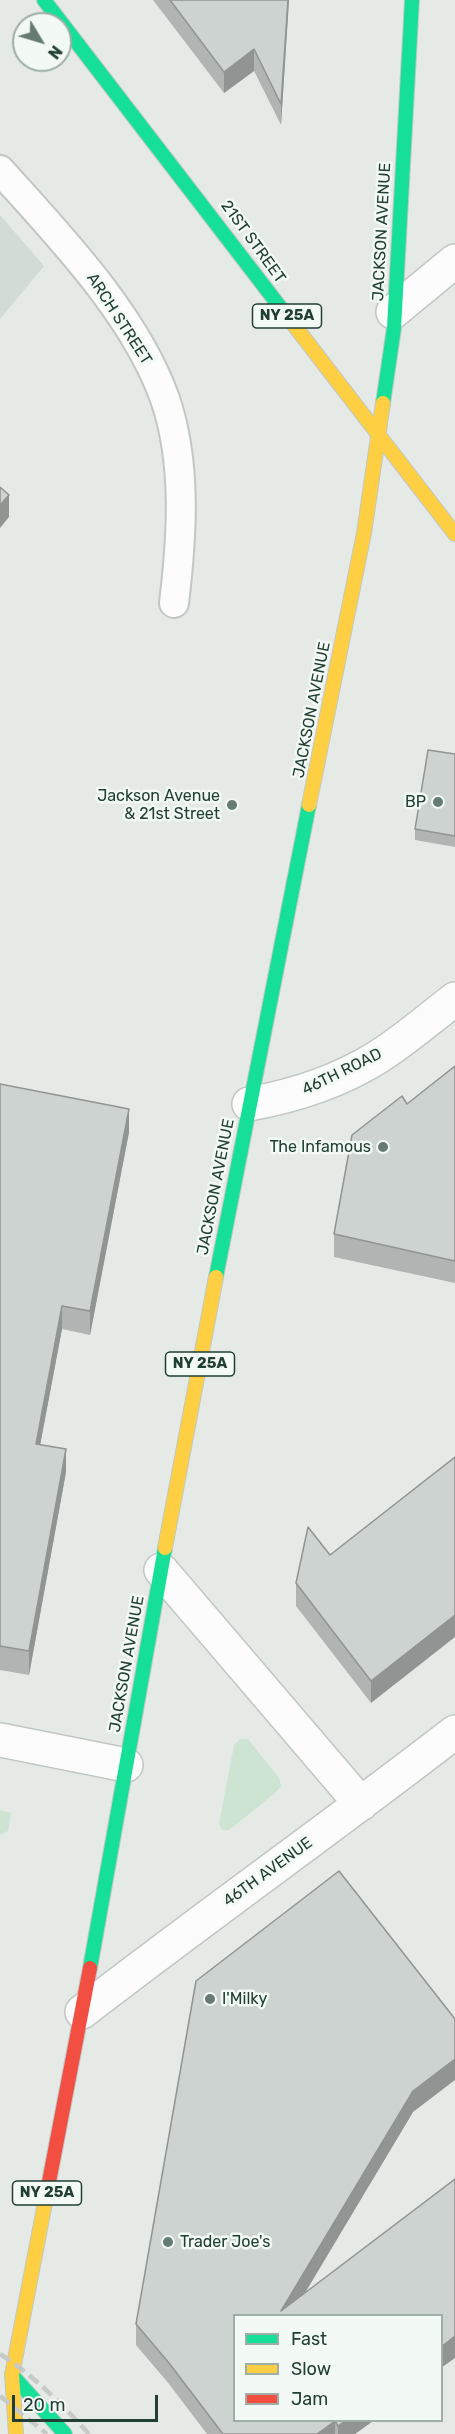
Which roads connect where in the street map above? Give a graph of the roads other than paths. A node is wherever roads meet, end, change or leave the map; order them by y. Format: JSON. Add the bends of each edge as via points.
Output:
{"nodes":[{"id":1,"x":44,"y":0,"type":"edge"},
{"id":2,"x":412,"y":0,"type":"edge"},
{"id":3,"x":0,"y":170,"type":"edge"},
{"id":4,"x":455,"y":261,"type":"edge"},
{"id":5,"x":393,"y":312,"type":"junction"},
{"id":6,"x":379,"y":433,"type":"junction"},
{"id":7,"x":455,"y":534,"type":"edge"},
{"id":8,"x":174,"y":603,"type":"dead end"},
{"id":9,"x":455,"y":999,"type":"edge"},
{"id":10,"x":249,"y":1104,"type":"junction"},
{"id":11,"x":161,"y":1570,"type":"junction"},
{"id":12,"x":455,"y":1732,"type":"edge"},
{"id":13,"x":0,"y":1740,"type":"edge"},
{"id":14,"x":126,"y":1765,"type":"junction"},
{"id":15,"x":361,"y":1804,"type":"junction"},
{"id":16,"x":82,"y":2012,"type":"junction"},
{"id":17,"x":4,"y":2380,"type":"edge"},
{"id":18,"x":16,"y":2434,"type":"edge"},
{"id":19,"x":65,"y":2434,"type":"edge"}],
"edges":[{"from":1,"to":6,"type":"main road","name":"21ST STREET","number":"NY 25A"},
{"from":2,"to":5,"type":"main road","name":"JACKSON AVENUE"},
{"from":3,"to":8,"type":"lane","name":"ARCH STREET","via":[[94,278],[145,354],[165,398],[175,435],[180,478],[179,563]]},
{"from":4,"to":5,"type":"street"},
{"from":5,"to":6,"type":"main road","name":"JACKSON AVENUE"},
{"from":6,"to":7,"type":"main road","name":"21ST STREET"},
{"from":6,"to":10,"type":"main road","name":"JACKSON AVENUE","number":"NY 25A","via":[[364,533]]},
{"from":9,"to":10,"type":"street","name":"46TH ROAD","via":[[376,1058],[332,1081],[286,1097]]},
{"from":10,"to":11,"type":"main road","name":"JACKSON AVENUE","number":"NY 25A"},
{"from":11,"to":14,"type":"main road","name":"JACKSON AVENUE","number":"NY 25A"},
{"from":11,"to":15,"type":"street"},
{"from":12,"to":15,"type":"street","name":"46TH AVENUE"},
{"from":13,"to":14,"type":"street"},
{"from":14,"to":16,"type":"main road","name":"JACKSON AVENUE","number":"NY 25A"},
{"from":15,"to":16,"type":"street","name":"46TH AVENUE"},
{"from":16,"to":17,"type":"main road","name":"JACKSON AVENUE","number":"NY 25A"},
{"from":17,"to":18,"type":"main road","name":"JACKSON AVENUE","number":"NY 25A"},
{"from":17,"to":19,"type":"main road"}]}
